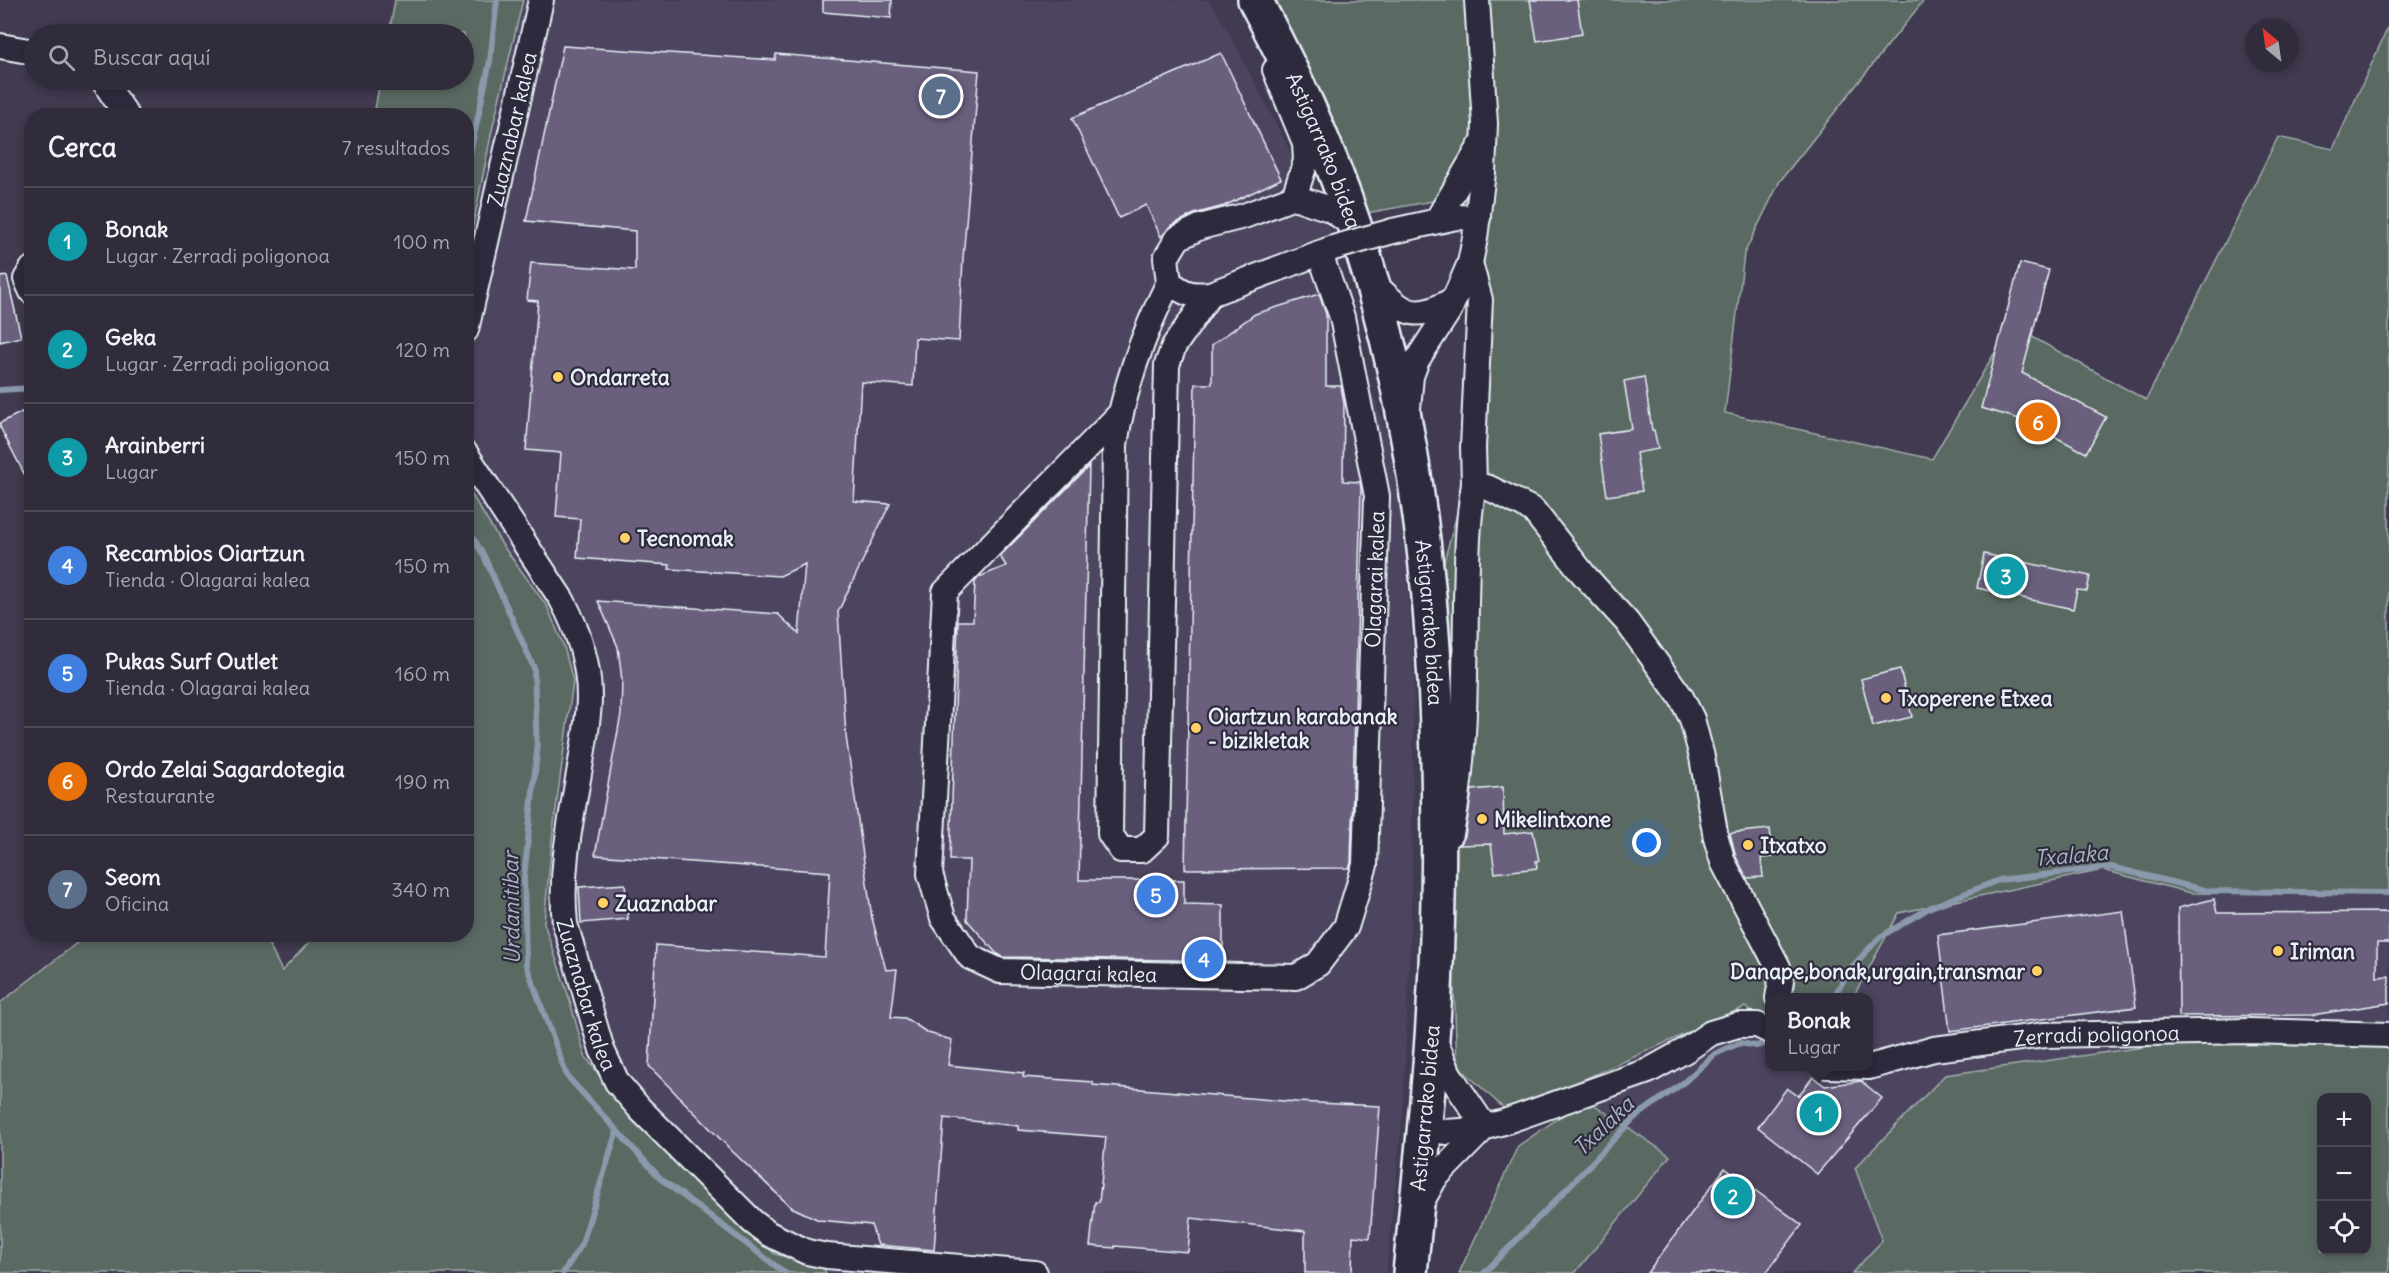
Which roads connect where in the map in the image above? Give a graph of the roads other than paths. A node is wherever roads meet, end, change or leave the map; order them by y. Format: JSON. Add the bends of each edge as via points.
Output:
{"nodes":[{"id":1,"x":541,"y":0,"type":"edge"},
{"id":2,"x":1255,"y":0,"type":"edge"},
{"id":3,"x":1477,"y":0,"type":"edge"},
{"id":4,"x":1270,"y":29,"type":"junction"},
{"id":5,"x":0,"y":46,"type":"edge"},
{"id":6,"x":24,"y":50,"type":"edge"},
{"id":7,"x":110,"y":90,"type":"edge"},
{"id":8,"x":122,"y":108,"type":"edge"},
{"id":9,"x":1484,"y":140,"type":"junction"},
{"id":10,"x":1294,"y":197,"type":"junction"},
{"id":11,"x":1478,"y":218,"type":"junction"},
{"id":12,"x":1437,"y":220,"type":"junction"},
{"id":13,"x":1336,"y":242,"type":"junction"},
{"id":14,"x":1470,"y":263,"type":"junction"},
{"id":15,"x":1370,"y":279,"type":"junction"},
{"id":16,"x":1169,"y":282,"type":"junction"},
{"id":17,"x":1210,"y":294,"type":"junction"},
{"id":18,"x":474,"y":295,"type":"edge"},
{"id":19,"x":1454,"y":299,"type":"junction"},
{"id":20,"x":1166,"y":403,"type":"junction"},
{"id":21,"x":1122,"y":407,"type":"junction"},
{"id":22,"x":1406,"y":428,"type":"junction"},
{"id":23,"x":474,"y":466,"type":"edge"},
{"id":24,"x":1474,"y":484,"type":"junction"},
{"id":25,"x":1438,"y":837,"type":"junction"},
{"id":26,"x":1779,"y":993,"type":"edge"},
{"id":27,"x":1765,"y":1022,"type":"edge"},
{"id":28,"x":1432,"y":1033,"type":"junction"},
{"id":29,"x":2383,"y":1037,"type":"edge"},
{"id":30,"x":1873,"y":1066,"type":"edge"},
{"id":31,"x":1485,"y":1127,"type":"junction"},
{"id":32,"x":1424,"y":1129,"type":"junction"},
{"id":33,"x":1416,"y":1213,"type":"junction"},
{"id":34,"x":1035,"y":1273,"type":"edge"},
{"id":35,"x":1410,"y":1273,"type":"edge"}],
"edges":[{"from":1,"to":18,"type":"street","name":"Zuaznabar kalea"},
{"from":2,"to":4,"type":"main road","name":"Astigarrako bidea"},
{"from":3,"to":9,"type":"street"},
{"from":4,"to":10,"type":"street","via":[[1275,70],[1305,143],[1306,161]]},
{"from":4,"to":13,"type":"main road","name":"Astigarrako bidea","via":[[1319,131]]},
{"from":5,"to":6,"type":"street"},
{"from":7,"to":8,"type":"street"},
{"from":9,"to":11,"type":"street"},
{"from":9,"to":12,"type":"street"},
{"from":10,"to":13,"type":"street","via":[[1330,209]]},
{"from":10,"to":16,"type":"street","via":[[1200,227],[1178,238],[1166,258]]},
{"from":11,"to":12,"type":"street"},
{"from":11,"to":14,"type":"street"},
{"from":12,"to":13,"type":"street","bridge":true},
{"from":13,"to":15,"type":"main road","name":"Astigarrako bidea"},
{"from":13,"to":17,"type":"street"},
{"from":13,"to":21,"type":"street","name":"Olagarai kalea","via":[[1342,317],[1377,496],[1365,865],[1346,927],[1318,964],[1296,977],[1000,971],[970,957],[943,918],[930,873],[945,592]]},
{"from":14,"to":19,"type":"street"},
{"from":14,"to":24,"type":"street","via":[[1480,300]]},
{"from":15,"to":19,"type":"street","via":[[1397,306],[1413,314],[1437,309]]},
{"from":15,"to":22,"type":"main road","name":"Astigarrako bidea"},
{"from":16,"to":17,"type":"street","via":[[1191,295]]},
{"from":16,"to":21,"type":"street","name":"Olagarai kalea","via":[[1155,309]]},
{"from":17,"to":20,"type":"street","name":"Olagarai kalea","via":[[1174,346],[1167,364]]},
{"from":19,"to":22,"type":"street","via":[[1417,360]]},
{"from":20,"to":21,"type":"street","via":[[1146,390]]},
{"from":20,"to":21,"type":"street","name":"Olagarai kalea","via":[[1157,836],[1142,850],[1120,850],[1110,834],[1115,444]]},
{"from":22,"to":25,"type":"main road","name":"Astigarrako bidea","via":[[1417,487],[1432,633]]},
{"from":23,"to":34,"type":"street","name":"Zuaznabar kalea","via":[[562,600],[584,655],[589,715],[564,866],[563,903],[565,924],[602,1050],[617,1082],[753,1222],[788,1245],[827,1256]]},
{"from":24,"to":25,"type":"street","via":[[1468,521],[1458,799],[1451,834]]},
{"from":24,"to":26,"type":"street","via":[[1533,510],[1627,622],[1682,697],[1702,757],[1723,862],[1778,967]]},
{"from":25,"to":28,"type":"main road","name":"Astigarrako bidea"},
{"from":27,"to":31,"type":"street","via":[[1711,1033],[1648,1071]]},
{"from":28,"to":31,"type":"street","via":[[1449,1074]]},
{"from":28,"to":32,"type":"main road","name":"Astigarrako bidea"},
{"from":29,"to":30,"type":"street","name":"Zerradi poligonoa","via":[[2247,1031],[2045,1035],[1934,1049]]},
{"from":31,"to":32,"type":"street","via":[[1447,1132]]},
{"from":31,"to":33,"type":"street","via":[[1435,1178]]},
{"from":32,"to":33,"type":"main road","name":"Astigarrako bidea"},
{"from":33,"to":35,"type":"main road","name":"Astigarrako bidea"}]}
